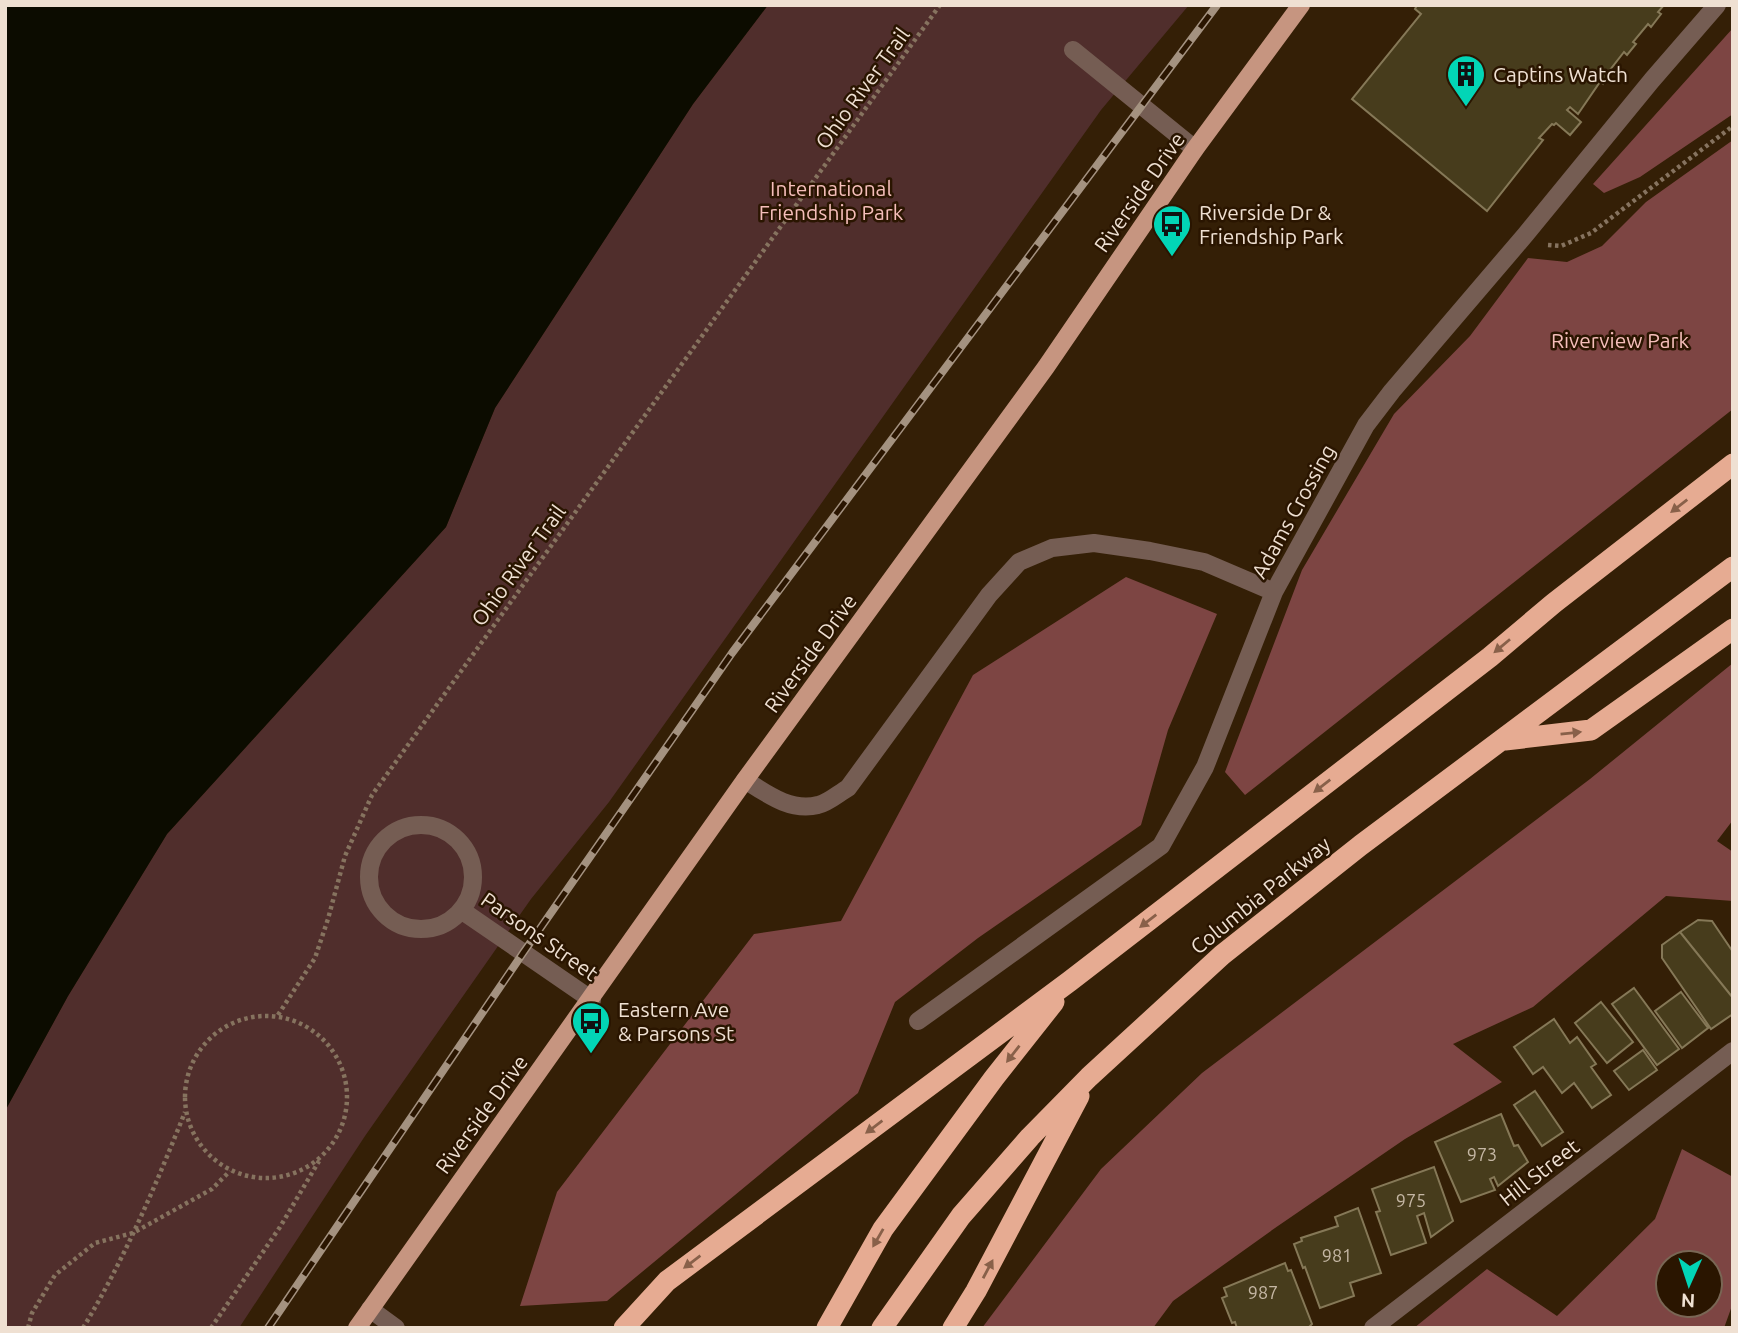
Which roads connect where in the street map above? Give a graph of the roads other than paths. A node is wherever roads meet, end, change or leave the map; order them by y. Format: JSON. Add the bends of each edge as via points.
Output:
{"nodes":[{"id":1,"x":1301,"y":5,"type":"edge"},
{"id":2,"x":1717,"y":5,"type":"edge"},
{"id":3,"x":1073,"y":50,"type":"dead end"},
{"id":4,"x":1195,"y":149,"type":"junction"},
{"id":5,"x":1733,"y":464,"type":"edge"},
{"id":6,"x":1733,"y":567,"type":"edge"},
{"id":7,"x":1273,"y":592,"type":"junction"},
{"id":8,"x":1733,"y":629,"type":"edge"},
{"id":9,"x":1503,"y":740,"type":"junction"},
{"id":10,"x":745,"y":780,"type":"junction"},
{"id":11,"x":461,"y":910,"type":"junction"},
{"id":12,"x":1070,"y":981,"type":"junction"},
{"id":13,"x":592,"y":1000,"type":"junction"},
{"id":14,"x":918,"y":1021,"type":"dead end"},
{"id":15,"x":1733,"y":1051,"type":"edge"},
{"id":16,"x":1089,"y":1077,"type":"junction"},
{"id":17,"x":370,"y":1309,"type":"junction"},
{"id":18,"x":357,"y":1328,"type":"edge"},
{"id":19,"x":396,"y":1328,"type":"edge"},
{"id":20,"x":624,"y":1328,"type":"edge"},
{"id":21,"x":827,"y":1328,"type":"edge"},
{"id":22,"x":882,"y":1328,"type":"edge"},
{"id":23,"x":953,"y":1328,"type":"edge"},
{"id":24,"x":1373,"y":1328,"type":"edge"}],
"edges":[{"from":1,"to":4,"type":"main road","name":"Riverside Drive"},
{"from":2,"to":7,"type":"street","name":"Adams Crossing","via":[[1366,425]]},
{"from":3,"to":4,"type":"street"},
{"from":4,"to":10,"type":"main road","name":"Riverside Drive","via":[[1046,368]]},
{"from":5,"to":12,"type":"highway","one_way":true},
{"from":6,"to":9,"type":"highway","name":"Columbia Parkway"},
{"from":7,"to":10,"type":"street","via":[[1204,562],[1150,551],[1094,543],[1052,548],[1019,562],[989,594],[848,788],[819,805],[797,805],[781,802]]},
{"from":7,"to":14,"type":"street","name":"Adams Crossing","via":[[1205,767],[1161,846]]},
{"from":9,"to":8,"type":"highway","one_way":true,"via":[[1591,730]]},
{"from":9,"to":16,"type":"highway","name":"Columbia Parkway","via":[[1222,954]]},
{"from":10,"to":13,"type":"main road","name":"Riverside Drive"},
{"from":11,"to":11,"type":"street","name":"Parsons Street","via":[[473,872],[456,839],[423,825],[398,831],[381,843],[369,872],[372,895],[381,911],[415,929],[433,928]]},
{"from":11,"to":13,"type":"street","name":"Parsons Street"},
{"from":12,"to":20,"type":"highway","one_way":true,"via":[[667,1280]]},
{"from":12,"to":21,"type":"highway","one_way":true,"via":[[883,1229]]},
{"from":13,"to":17,"type":"main road","name":"Riverside Drive"},
{"from":15,"to":24,"type":"street","name":"Hill Street"},
{"from":16,"to":22,"type":"highway","name":"Columbia Parkway","via":[[961,1216]]},
{"from":23,"to":16,"type":"highway","one_way":true},
{"from":17,"to":18,"type":"main road","name":"Riverside Drive"},
{"from":17,"to":19,"type":"street"}]}
